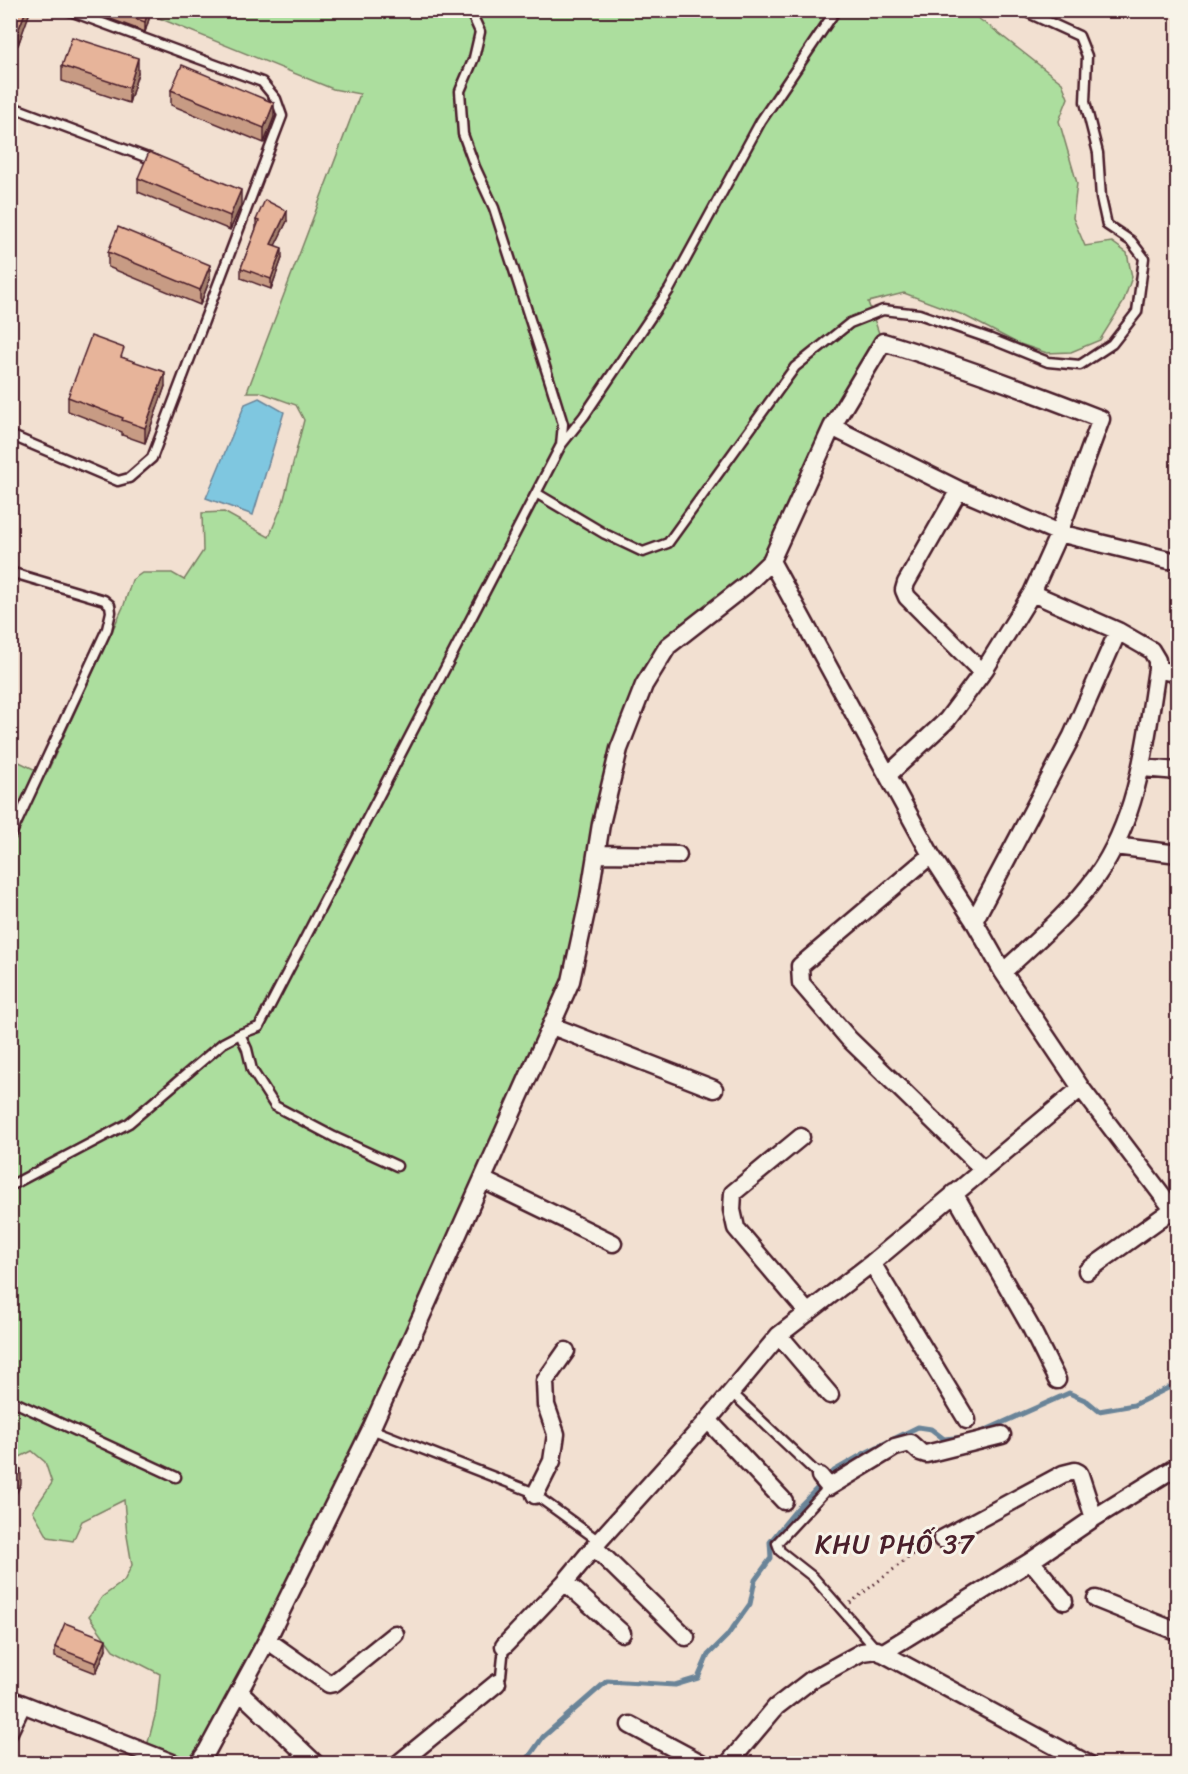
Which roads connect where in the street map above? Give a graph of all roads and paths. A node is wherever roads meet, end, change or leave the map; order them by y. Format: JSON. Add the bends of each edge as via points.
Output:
{"nodes":[{"id":1,"x":67,"y":10,"type":"edge"},
{"id":2,"x":470,"y":10,"type":"edge"},
{"id":3,"x":837,"y":10,"type":"edge"},
{"id":4,"x":1022,"y":10,"type":"edge"},
{"id":5,"x":10,"y":106,"type":"edge"},
{"id":6,"x":164,"y":164,"type":"edge"},
{"id":7,"x":240,"y":193,"type":"edge"},
{"id":8,"x":251,"y":197,"type":"junction"},
{"id":9,"x":832,"y":426,"type":"junction"},
{"id":10,"x":10,"y":435,"type":"edge"},
{"id":11,"x":561,"y":445,"type":"junction"},
{"id":12,"x":959,"y":490,"type":"junction"},
{"id":13,"x":536,"y":493,"type":"junction"},
{"id":14,"x":1059,"y":533,"type":"junction"},
{"id":15,"x":1169,"y":560,"type":"dead end"},
{"id":16,"x":771,"y":561,"type":"junction"},
{"id":17,"x":10,"y":572,"type":"edge"},
{"id":18,"x":1032,"y":593,"type":"junction"},
{"id":19,"x":1118,"y":631,"type":"junction"},
{"id":20,"x":1157,"y":669,"type":"junction"},
{"id":21,"x":982,"y":672,"type":"junction"},
{"id":22,"x":1178,"y":674,"type":"edge"},
{"id":23,"x":1142,"y":768,"type":"junction"},
{"id":24,"x":1178,"y":771,"type":"edge"},
{"id":25,"x":888,"y":775,"type":"junction"},
{"id":26,"x":10,"y":837,"type":"edge"},
{"id":27,"x":1115,"y":846,"type":"junction"},
{"id":28,"x":596,"y":854,"type":"junction"},
{"id":29,"x":1178,"y":854,"type":"edge"},
{"id":30,"x":678,"y":855,"type":"dead end"},
{"id":31,"x":931,"y":855,"type":"junction"},
{"id":32,"x":974,"y":921,"type":"junction"},
{"id":33,"x":1003,"y":972,"type":"junction"},
{"id":34,"x":552,"y":1026,"type":"junction"},
{"id":35,"x":240,"y":1034,"type":"junction"},
{"id":36,"x":1081,"y":1088,"type":"junction"},
{"id":37,"x":714,"y":1089,"type":"dead end"},
{"id":38,"x":801,"y":1137,"type":"dead end"},
{"id":39,"x":398,"y":1166,"type":"dead end"},
{"id":40,"x":983,"y":1169,"type":"junction"},
{"id":41,"x":483,"y":1180,"type":"junction"},
{"id":42,"x":10,"y":1186,"type":"edge"},
{"id":43,"x":954,"y":1193,"type":"junction"},
{"id":44,"x":1175,"y":1213,"type":"edge"},
{"id":45,"x":613,"y":1243,"type":"dead end"},
{"id":46,"x":872,"y":1263,"type":"junction"},
{"id":47,"x":1088,"y":1271,"type":"dead end"},
{"id":48,"x":808,"y":1313,"type":"junction"},
{"id":49,"x":779,"y":1335,"type":"junction"},
{"id":50,"x":566,"y":1351,"type":"dead end"},
{"id":51,"x":1057,"y":1380,"type":"dead end"},
{"id":52,"x":730,"y":1392,"type":"junction"},
{"id":53,"x":830,"y":1395,"type":"dead end"},
{"id":54,"x":10,"y":1400,"type":"edge"},
{"id":55,"x":708,"y":1420,"type":"junction"},
{"id":56,"x":967,"y":1420,"type":"dead end"},
{"id":57,"x":371,"y":1429,"type":"junction"},
{"id":58,"x":1002,"y":1435,"type":"dead end"},
{"id":59,"x":1178,"y":1466,"type":"edge"},
{"id":60,"x":176,"y":1477,"type":"dead end"},
{"id":61,"x":825,"y":1481,"type":"junction"},
{"id":62,"x":535,"y":1495,"type":"junction"},
{"id":63,"x":783,"y":1501,"type":"dead end"},
{"id":64,"x":1094,"y":1518,"type":"junction"},
{"id":65,"x":942,"y":1539,"type":"joint"},
{"id":66,"x":596,"y":1544,"type":"junction"},
{"id":67,"x":1031,"y":1561,"type":"junction"},
{"id":68,"x":565,"y":1582,"type":"junction"},
{"id":69,"x":1096,"y":1599,"type":"dead end"},
{"id":70,"x":1064,"y":1601,"type":"dead end"},
{"id":71,"x":841,"y":1610,"type":"junction"},
{"id":72,"x":1178,"y":1632,"type":"edge"},
{"id":73,"x":395,"y":1634,"type":"dead end"},
{"id":74,"x":622,"y":1634,"type":"dead end"},
{"id":75,"x":686,"y":1637,"type":"dead end"},
{"id":76,"x":267,"y":1641,"type":"junction"},
{"id":77,"x":504,"y":1646,"type":"joint"},
{"id":78,"x":880,"y":1652,"type":"junction"},
{"id":79,"x":496,"y":1683,"type":"joint"},
{"id":80,"x":240,"y":1692,"type":"junction"},
{"id":81,"x":18,"y":1703,"type":"edge"},
{"id":82,"x":630,"y":1725,"type":"dead end"},
{"id":83,"x":10,"y":1739,"type":"edge"},
{"id":84,"x":153,"y":1760,"type":"edge"},
{"id":85,"x":175,"y":1764,"type":"edge"},
{"id":86,"x":198,"y":1764,"type":"edge"},
{"id":87,"x":316,"y":1764,"type":"edge"},
{"id":88,"x":398,"y":1764,"type":"edge"},
{"id":89,"x":703,"y":1764,"type":"edge"},
{"id":90,"x":728,"y":1764,"type":"edge"},
{"id":91,"x":1088,"y":1764,"type":"edge"}],
"edges":[{"from":1,"to":8,"type":"lane","via":[[262,82],[276,99],[282,116]]},
{"from":2,"to":11,"type":"lane","via":[[480,32],[460,91],[463,134],[494,208],[550,382],[563,424]]},
{"from":3,"to":11,"type":"lane","via":[[761,121],[669,290]]},
{"from":4,"to":13,"type":"lane","via":[[1079,36],[1087,56],[1085,102],[1098,153],[1107,225],[1131,241],[1144,258],[1137,312],[1112,344],[1080,365],[1048,362],[919,314],[883,310],[850,322],[795,368],[668,543],[643,552],[604,534]]},
{"from":5,"to":6,"type":"lane"},
{"from":7,"to":8,"type":"lane"},
{"from":8,"to":10,"type":"lane","via":[[152,458],[129,478],[118,481]]},
{"from":9,"to":12,"type":"street"},
{"from":9,"to":14,"type":"street","via":[[883,342],[1101,419]]},
{"from":9,"to":16,"type":"street"},
{"from":11,"to":13,"type":"lane"},
{"from":12,"to":14,"type":"street"},
{"from":12,"to":21,"type":"street","via":[[904,590]]},
{"from":13,"to":35,"type":"lane","via":[[259,1027]]},
{"from":14,"to":15,"type":"street"},
{"from":14,"to":18,"type":"street"},
{"from":16,"to":25,"type":"street"},
{"from":16,"to":28,"type":"street","via":[[668,646],[644,685],[619,749]]},
{"from":17,"to":26,"type":"lane","via":[[104,600],[111,612],[107,629]]},
{"from":18,"to":19,"type":"street"},
{"from":18,"to":21,"type":"street"},
{"from":19,"to":20,"type":"street","via":[[1151,650]]},
{"from":19,"to":32,"type":"street","via":[[1071,736]]},
{"from":20,"to":22,"type":"street"},
{"from":20,"to":23,"type":"street"},
{"from":21,"to":25,"type":"street","via":[[940,728]]},
{"from":23,"to":24,"type":"street"},
{"from":23,"to":27,"type":"street"},
{"from":25,"to":31,"type":"street"},
{"from":27,"to":29,"type":"street"},
{"from":27,"to":33,"type":"street","via":[[1082,894]]},
{"from":28,"to":30,"type":"street"},
{"from":28,"to":34,"type":"street","via":[[572,981]]},
{"from":31,"to":32,"type":"street"},
{"from":31,"to":40,"type":"street","via":[[800,966],[801,983],[849,1039]]},
{"from":32,"to":33,"type":"street"},
{"from":33,"to":36,"type":"street"},
{"from":34,"to":37,"type":"street"},
{"from":34,"to":41,"type":"street"},
{"from":35,"to":39,"type":"lane","via":[[252,1070],[275,1106]]},
{"from":35,"to":42,"type":"lane","via":[[223,1043],[129,1122]]},
{"from":36,"to":40,"type":"street"},
{"from":36,"to":44,"type":"street"},
{"from":38,"to":48,"type":"street","via":[[733,1194],[732,1210],[736,1228]]},
{"from":40,"to":43,"type":"street"},
{"from":41,"to":45,"type":"street"},
{"from":41,"to":57,"type":"street"},
{"from":43,"to":46,"type":"street"},
{"from":43,"to":51,"type":"street"},
{"from":44,"to":47,"type":"street"},
{"from":46,"to":48,"type":"street"},
{"from":46,"to":56,"type":"street"},
{"from":48,"to":49,"type":"street"},
{"from":49,"to":52,"type":"street"},
{"from":49,"to":53,"type":"street"},
{"from":50,"to":62,"type":"street","via":[[545,1381],[546,1405],[556,1434],[552,1461]]},
{"from":52,"to":55,"type":"street"},
{"from":52,"to":61,"type":"lane"},
{"from":54,"to":60,"type":"lane"},
{"from":55,"to":63,"type":"street"},
{"from":55,"to":66,"type":"street"},
{"from":57,"to":62,"type":"lane"},
{"from":57,"to":76,"type":"street"},
{"from":58,"to":61,"type":"street","via":[[926,1454],[905,1443]]},
{"from":59,"to":64,"type":"street"},
{"from":61,"to":71,"type":"lane","via":[[777,1543],[780,1551],[813,1577]]},
{"from":62,"to":66,"type":"lane"},
{"from":64,"to":65,"type":"street","via":[[1080,1475],[1075,1471]]},
{"from":64,"to":67,"type":"street"},
{"from":65,"to":71,"type":"path","via":[[912,1554]]},
{"from":66,"to":68,"type":"street"},
{"from":66,"to":75,"type":"street"},
{"from":67,"to":70,"type":"street"},
{"from":67,"to":78,"type":"street"},
{"from":68,"to":74,"type":"street"},
{"from":68,"to":77,"type":"street"},
{"from":69,"to":72,"type":"street"},
{"from":71,"to":78,"type":"lane"},
{"from":73,"to":76,"type":"street","via":[[329,1684]]},
{"from":76,"to":80,"type":"street"},
{"from":77,"to":79,"type":"lane","via":[[501,1676]]},
{"from":78,"to":90,"type":"street","via":[[862,1652],[776,1707]]},
{"from":78,"to":91,"type":"street"},
{"from":79,"to":88,"type":"street"},
{"from":80,"to":86,"type":"street"},
{"from":80,"to":87,"type":"street"},
{"from":81,"to":83,"type":"lane"},
{"from":81,"to":84,"type":"street"},
{"from":82,"to":89,"type":"street"},
{"from":84,"to":85,"type":"street"}]}
